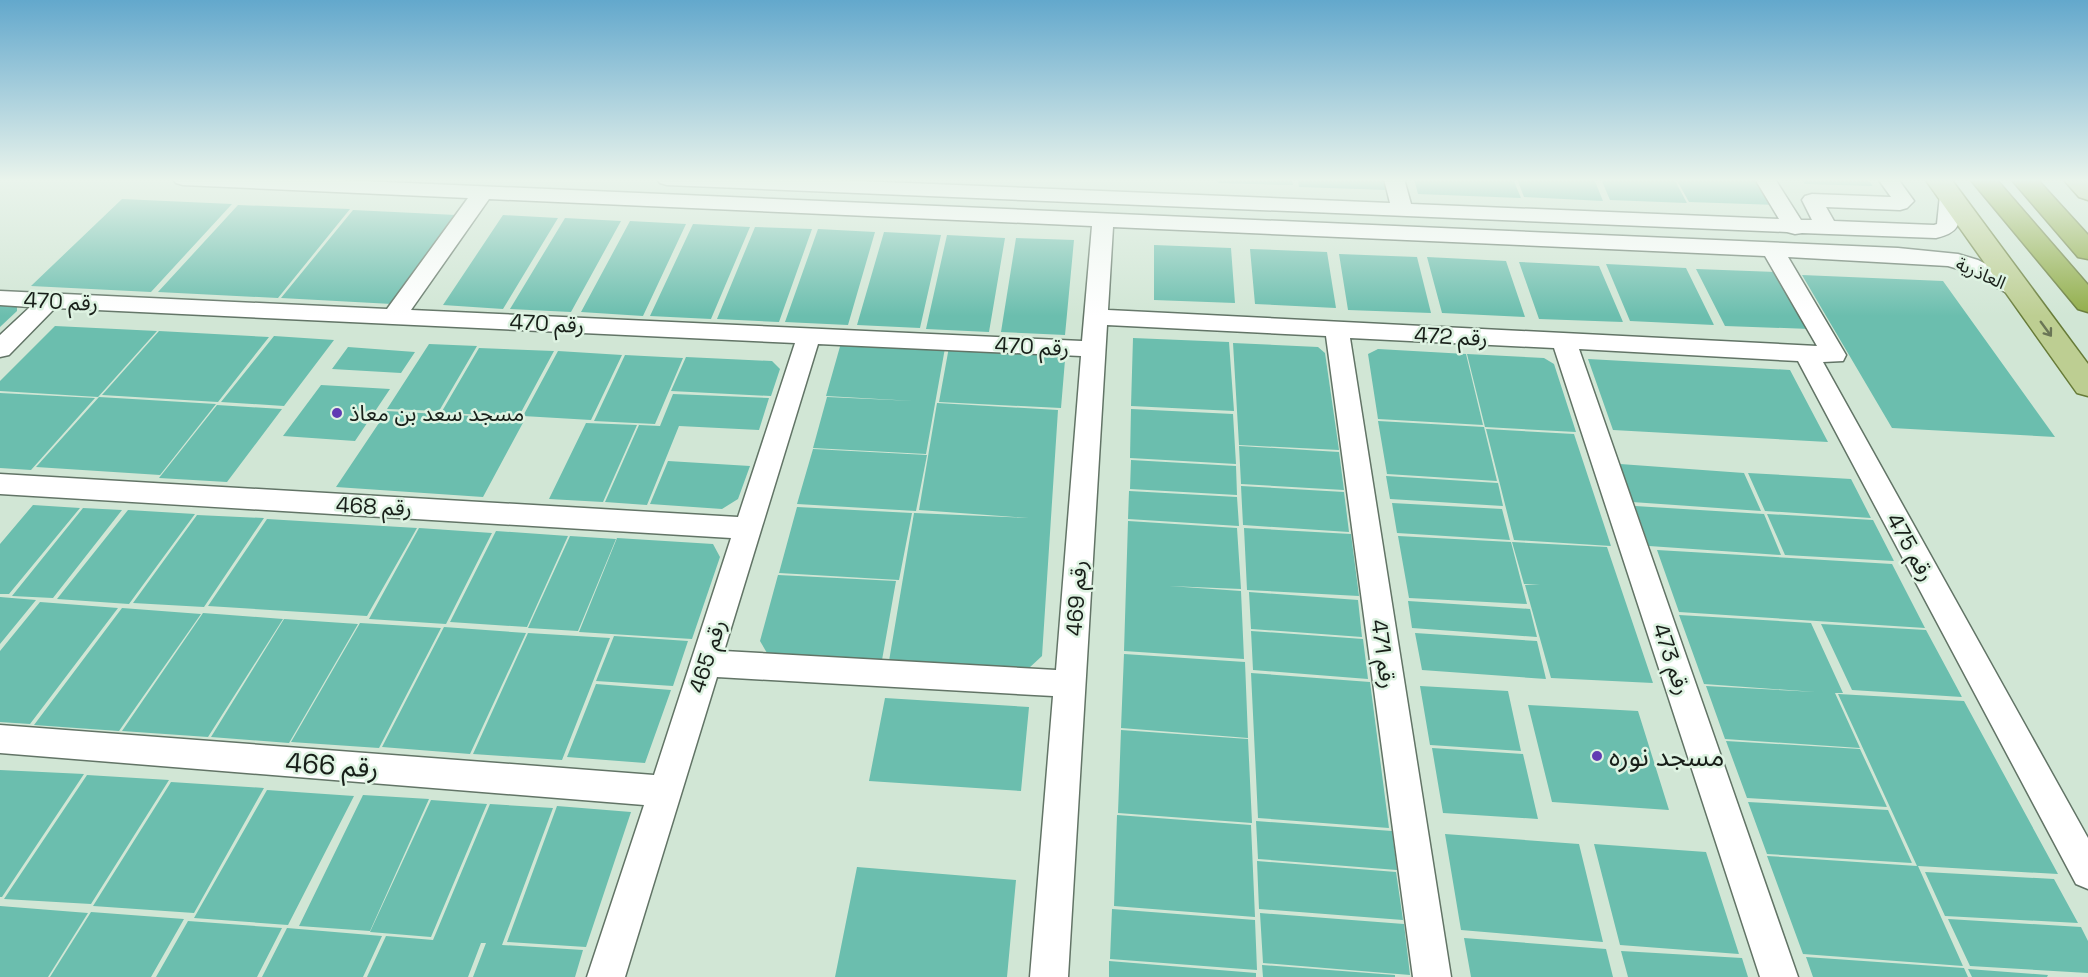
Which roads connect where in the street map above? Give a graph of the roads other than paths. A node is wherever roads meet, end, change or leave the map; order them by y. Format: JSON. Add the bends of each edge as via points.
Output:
{"nodes":[{"id":1,"x":460,"y":225,"type":"edge"},
{"id":2,"x":1099,"y":225,"type":"edge"},
{"id":3,"x":1328,"y":225,"type":"edge"},
{"id":4,"x":1725,"y":225,"type":"edge"},
{"id":5,"x":1793,"y":225,"type":"edge"},
{"id":6,"x":1825,"y":225,"type":"edge"},
{"id":7,"x":1947,"y":225,"type":"edge"},
{"id":8,"x":1971,"y":225,"type":"edge"},
{"id":9,"x":2022,"y":225,"type":"edge"},
{"id":10,"x":2066,"y":226,"type":"edge"},
{"id":11,"x":1795,"y":228,"type":"junction"},
{"id":12,"x":1827,"y":229,"type":"junction"},
{"id":13,"x":1885,"y":231,"type":"junction"},
{"id":14,"x":1773,"y":249,"type":"junction"},
{"id":15,"x":2088,"y":251,"type":"edge"},
{"id":16,"x":1898,"y":255,"type":"junction"},
{"id":17,"x":2017,"y":289,"type":"junction"},
{"id":18,"x":0,"y":298,"type":"edge"},
{"id":19,"x":50,"y":300,"type":"junction"},
{"id":20,"x":2088,"y":303,"type":"edge"},
{"id":21,"x":394,"y":316,"type":"junction"},
{"id":22,"x":1096,"y":317,"type":"junction"},
{"id":23,"x":1337,"y":330,"type":"junction"},
{"id":24,"x":809,"y":336,"type":"junction"},
{"id":25,"x":1564,"y":342,"type":"junction"},
{"id":26,"x":0,"y":349,"type":"edge"},
{"id":27,"x":1093,"y":349,"type":"junction"},
{"id":28,"x":1806,"y":353,"type":"junction"},
{"id":29,"x":2088,"y":386,"type":"edge"},
{"id":30,"x":0,"y":484,"type":"edge"},
{"id":31,"x":748,"y":528,"type":"junction"},
{"id":32,"x":705,"y":663,"type":"junction"},
{"id":33,"x":1070,"y":684,"type":"junction"},
{"id":34,"x":0,"y":739,"type":"edge"},
{"id":35,"x":665,"y":791,"type":"junction"},
{"id":36,"x":2088,"y":872,"type":"edge"},
{"id":37,"x":606,"y":977,"type":"edge"},
{"id":38,"x":1049,"y":977,"type":"edge"},
{"id":39,"x":1432,"y":977,"type":"edge"},
{"id":40,"x":1779,"y":977,"type":"edge"}],
"edges":[{"from":1,"to":21,"type":"street"},
{"from":2,"to":22,"type":"street","name":"رقم 469"},
{"from":3,"to":14,"type":"street","name":"العاذرية"},
{"from":4,"to":11,"type":"street","name":"العاذرية"},
{"from":5,"to":11,"type":"street"},
{"from":6,"to":12,"type":"street"},
{"from":7,"to":13,"type":"street","name":"العاذرية","via":[[1936,232]]},
{"from":8,"to":17,"type":"main road"},
{"from":9,"to":20,"type":"highway"},
{"from":10,"to":15,"type":"highway"},
{"from":11,"to":12,"type":"street","name":"العاذرية"},
{"from":12,"to":13,"type":"street","name":"العاذرية"},
{"from":13,"to":16,"type":"street","via":[[1914,242],[1913,251]]},
{"from":14,"to":16,"type":"street","name":"العاذرية"},
{"from":14,"to":28,"type":"street","via":[[1834,356]]},
{"from":16,"to":17,"type":"street","name":"العاذرية","via":[[1950,259]]},
{"from":17,"to":29,"type":"main road","one_way":true},
{"from":18,"to":19,"type":"street","name":"رقم 470"},
{"from":19,"to":21,"type":"street","name":"رقم 470"},
{"from":19,"to":26,"type":"street"},
{"from":21,"to":24,"type":"street","name":"رقم 470"},
{"from":22,"to":23,"type":"street","name":"رقم 472"},
{"from":22,"to":27,"type":"street","name":"رقم 469"},
{"from":23,"to":25,"type":"street","name":"رقم 472"},
{"from":23,"to":39,"type":"street","name":"رقم 471"},
{"from":24,"to":27,"type":"street","name":"رقم 470"},
{"from":24,"to":31,"type":"street","name":"رقم 465"},
{"from":25,"to":28,"type":"street","name":"رقم 472"},
{"from":25,"to":40,"type":"street","name":"رقم 473"},
{"from":27,"to":33,"type":"street","name":"رقم 469"},
{"from":28,"to":36,"type":"street","name":"رقم 475"},
{"from":30,"to":31,"type":"street","name":"رقم 468"},
{"from":31,"to":32,"type":"street","name":"رقم 465"},
{"from":32,"to":33,"type":"street"},
{"from":32,"to":35,"type":"street","name":"رقم 465"},
{"from":33,"to":38,"type":"street","name":"رقم 469"},
{"from":34,"to":35,"type":"street","name":"رقم 466"},
{"from":35,"to":37,"type":"street","name":"رقم 465"}]}
